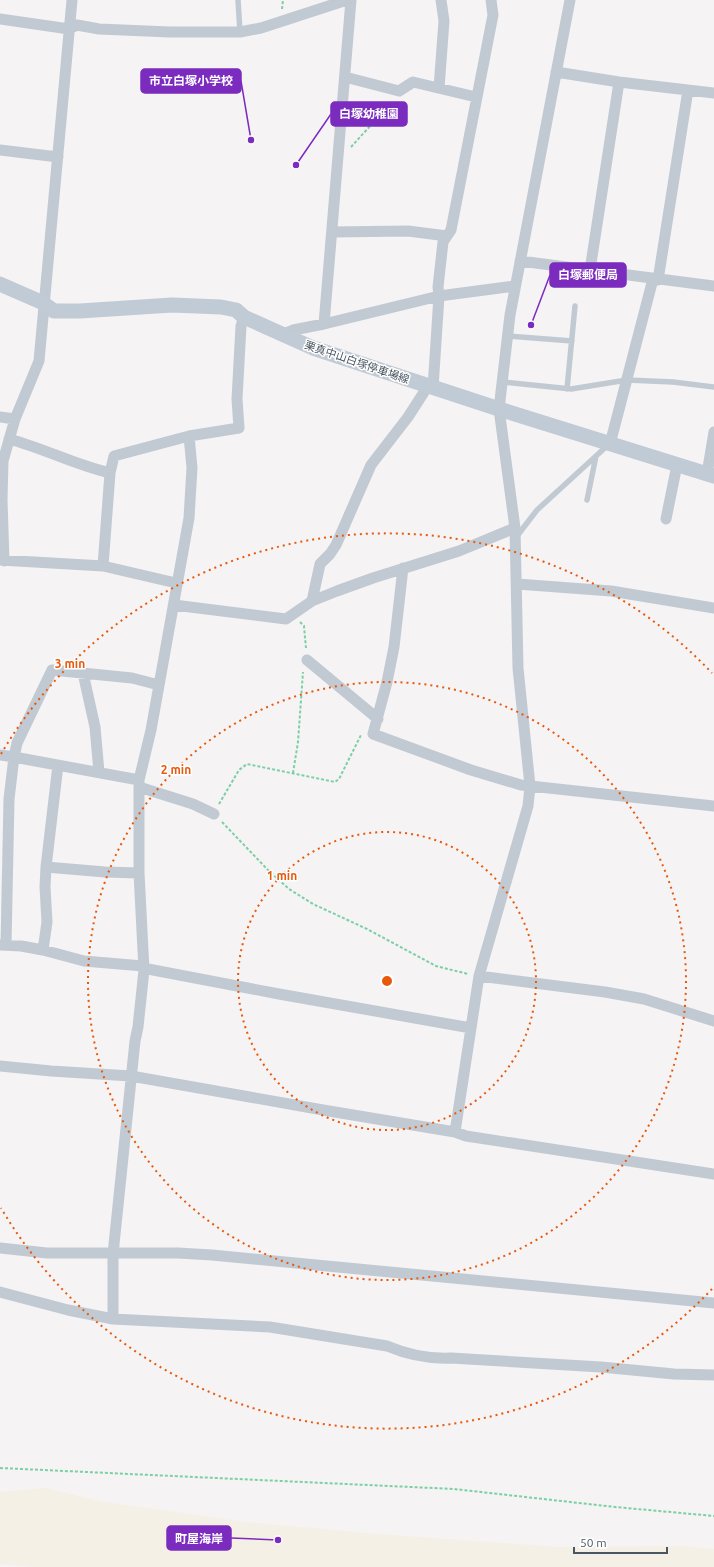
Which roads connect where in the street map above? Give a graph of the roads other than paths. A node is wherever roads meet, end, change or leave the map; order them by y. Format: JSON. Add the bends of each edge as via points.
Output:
{"nodes":[{"id":1,"x":72,"y":0,"type":"edge"},
{"id":2,"x":238,"y":0,"type":"edge"},
{"id":3,"x":348,"y":0,"type":"edge"},
{"id":4,"x":351,"y":0,"type":"edge"},
{"id":5,"x":441,"y":0,"type":"edge"},
{"id":6,"x":491,"y":0,"type":"edge"},
{"id":7,"x":570,"y":0,"type":"edge"},
{"id":8,"x":317,"y":5,"type":"edge"},
{"id":9,"x":0,"y":19,"type":"edge"},
{"id":10,"x":69,"y":29,"type":"junction"},
{"id":11,"x":240,"y":32,"type":"junction"},
{"id":12,"x":556,"y":72,"type":"junction"},
{"id":13,"x":345,"y":77,"type":"junction"},
{"id":14,"x":619,"y":82,"type":"junction"},
{"id":15,"x":439,"y":88,"type":"junction"},
{"id":16,"x":688,"y":90,"type":"junction"},
{"id":17,"x":714,"y":93,"type":"edge"},
{"id":18,"x":476,"y":97,"type":"junction"},
{"id":19,"x":0,"y":150,"type":"edge"},
{"id":20,"x":58,"y":157,"type":"junction"},
{"id":21,"x":332,"y":232,"type":"junction"},
{"id":22,"x":447,"y":236,"type":"junction"},
{"id":23,"x":520,"y":261,"type":"junction"},
{"id":24,"x":590,"y":270,"type":"junction"},
{"id":25,"x":655,"y":279,"type":"junction"},
{"id":26,"x":0,"y":284,"type":"edge"},
{"id":27,"x":515,"y":286,"type":"junction"},
{"id":28,"x":714,"y":286,"type":"edge"},
{"id":29,"x":439,"y":296,"type":"junction"},
{"id":30,"x":45,"y":304,"type":"junction"},
{"id":31,"x":575,"y":306,"type":"dead end"},
{"id":32,"x":244,"y":317,"type":"junction"},
{"id":33,"x":324,"y":324,"type":"junction"},
{"id":34,"x":283,"y":334,"type":"junction"},
{"id":35,"x":507,"y":336,"type":"junction"},
{"id":36,"x":572,"y":341,"type":"junction"},
{"id":37,"x":626,"y":380,"type":"junction"},
{"id":38,"x":502,"y":382,"type":"junction"},
{"id":39,"x":430,"y":387,"type":"junction"},
{"id":40,"x":714,"y":387,"type":"edge"},
{"id":41,"x":567,"y":389,"type":"junction"},
{"id":42,"x":499,"y":409,"type":"junction"},
{"id":43,"x":0,"y":417,"type":"edge"},
{"id":44,"x":15,"y":419,"type":"junction"},
{"id":45,"x":714,"y":432,"type":"edge"},
{"id":46,"x":188,"y":436,"type":"junction"},
{"id":47,"x":9,"y":438,"type":"junction"},
{"id":48,"x":610,"y":444,"type":"junction"},
{"id":49,"x":596,"y":456,"type":"junction"},
{"id":50,"x":677,"y":465,"type":"junction"},
{"id":51,"x":110,"y":473,"type":"junction"},
{"id":52,"x":711,"y":475,"type":"edge"},
{"id":53,"x":587,"y":500,"type":"dead end"},
{"id":54,"x":666,"y":519,"type":"dead end"},
{"id":55,"x":515,"y":533,"type":"junction"},
{"id":56,"x":2,"y":561,"type":"edge"},
{"id":57,"x":103,"y":566,"type":"junction"},
{"id":58,"x":403,"y":568,"type":"junction"},
{"id":59,"x":176,"y":583,"type":"junction"},
{"id":60,"x":517,"y":584,"type":"junction"},
{"id":61,"x":312,"y":601,"type":"junction"},
{"id":62,"x":174,"y":605,"type":"junction"},
{"id":63,"x":714,"y":608,"type":"edge"},
{"id":64,"x":307,"y":660,"type":"road end"},
{"id":65,"x":83,"y":672,"type":"junction"},
{"id":66,"x":159,"y":685,"type":"junction"},
{"id":67,"x":378,"y":719,"type":"junction"},
{"id":68,"x":0,"y":755,"type":"edge"},
{"id":69,"x":14,"y":757,"type":"junction"},
{"id":70,"x":58,"y":765,"type":"junction"},
{"id":71,"x":99,"y":772,"type":"junction"},
{"id":72,"x":139,"y":784,"type":"junction"},
{"id":73,"x":530,"y":786,"type":"junction"},
{"id":74,"x":714,"y":806,"type":"edge"},
{"id":75,"x":214,"y":814,"type":"road end"},
{"id":76,"x":46,"y":867,"type":"junction"},
{"id":77,"x":139,"y":873,"type":"junction"},
{"id":78,"x":3,"y":945,"type":"edge"},
{"id":79,"x":43,"y":950,"type":"junction"},
{"id":80,"x":144,"y":968,"type":"junction"},
{"id":81,"x":479,"y":976,"type":"junction"},
{"id":82,"x":714,"y":1021,"type":"edge"},
{"id":83,"x":471,"y":1028,"type":"junction"},
{"id":84,"x":0,"y":1066,"type":"edge"},
{"id":85,"x":131,"y":1076,"type":"junction"},
{"id":86,"x":455,"y":1132,"type":"junction"},
{"id":87,"x":714,"y":1174,"type":"edge"},
{"id":88,"x":0,"y":1248,"type":"edge"},
{"id":89,"x":113,"y":1254,"type":"junction"},
{"id":90,"x":0,"y":1292,"type":"edge"},
{"id":91,"x":714,"y":1303,"type":"edge"},
{"id":92,"x":114,"y":1319,"type":"junction"},
{"id":93,"x":714,"y":1375,"type":"edge"}],
"edges":[{"from":1,"to":10,"type":"street"},
{"from":2,"to":11,"type":"lane"},
{"from":3,"to":8,"type":"street"},
{"from":4,"to":13,"type":"street"},
{"from":5,"to":15,"type":"street","via":[[444,21]]},
{"from":6,"to":18,"type":"street","via":[[493,15]]},
{"from":7,"to":12,"type":"street"},
{"from":8,"to":11,"type":"street","via":[[261,28]]},
{"from":9,"to":10,"type":"street"},
{"from":10,"to":11,"type":"street","via":[[77,25],[99,29]]},
{"from":10,"to":20,"type":"street"},
{"from":12,"to":14,"type":"street"},
{"from":12,"to":23,"type":"street"},
{"from":13,"to":15,"type":"street","via":[[399,91],[413,82]]},
{"from":13,"to":21,"type":"street"},
{"from":14,"to":16,"type":"street"},
{"from":14,"to":24,"type":"street"},
{"from":15,"to":18,"type":"street"},
{"from":16,"to":17,"type":"street"},
{"from":16,"to":25,"type":"street"},
{"from":18,"to":22,"type":"street","via":[[451,230]]},
{"from":19,"to":20,"type":"street"},
{"from":20,"to":30,"type":"street"},
{"from":21,"to":22,"type":"street","via":[[408,231]]},
{"from":21,"to":33,"type":"street"},
{"from":22,"to":29,"type":"street","via":[[444,242]]},
{"from":23,"to":24,"type":"street"},
{"from":23,"to":27,"type":"street"},
{"from":24,"to":25,"type":"street"},
{"from":25,"to":28,"type":"street"},
{"from":25,"to":37,"type":"street"},
{"from":26,"to":30,"type":"main road","name":"栗真中山白塚停車場線"},
{"from":27,"to":29,"type":"street"},
{"from":27,"to":35,"type":"street"},
{"from":29,"to":33,"type":"street"},
{"from":29,"to":39,"type":"street"},
{"from":30,"to":32,"type":"main road","name":"栗真中山白塚停車場線","via":[[54,311],[172,305],[221,307],[236,310]]},
{"from":30,"to":44,"type":"street","via":[[39,362]]},
{"from":31,"to":36,"type":"lane"},
{"from":32,"to":34,"type":"main road","name":"栗真中山白塚停車場線"},
{"from":32,"to":46,"type":"street","via":[[241,326],[237,399],[239,428]]},
{"from":33,"to":34,"type":"street"},
{"from":34,"to":39,"type":"main road","name":"栗真中山白塚停車場線","via":[[313,348]]},
{"from":35,"to":36,"type":"lane"},
{"from":35,"to":38,"type":"street"},
{"from":36,"to":41,"type":"lane"},
{"from":37,"to":40,"type":"lane"},
{"from":37,"to":41,"type":"lane"},
{"from":37,"to":48,"type":"street"},
{"from":38,"to":41,"type":"lane"},
{"from":38,"to":42,"type":"street"},
{"from":39,"to":42,"type":"main road","name":"栗真中山白塚停車場線"},
{"from":39,"to":61,"type":"street","via":[[371,465],[336,545],[320,564]]},
{"from":42,"to":48,"type":"main road","name":"栗真中山白塚停車場線"},
{"from":42,"to":55,"type":"street"},
{"from":43,"to":44,"type":"street"},
{"from":44,"to":47,"type":"street"},
{"from":45,"to":52,"type":"street"},
{"from":46,"to":51,"type":"street","via":[[114,456]]},
{"from":46,"to":59,"type":"street","via":[[192,468],[189,518]]},
{"from":47,"to":51,"type":"street"},
{"from":47,"to":56,"type":"street","via":[[3,461]]},
{"from":48,"to":49,"type":"lane"},
{"from":48,"to":50,"type":"main road","name":"栗真中山白塚停車場線"},
{"from":49,"to":53,"type":"lane"},
{"from":49,"to":55,"type":"lane"},
{"from":50,"to":52,"type":"main road","name":"栗真中山白塚停車場線"},
{"from":50,"to":54,"type":"street"},
{"from":51,"to":57,"type":"street"},
{"from":55,"to":58,"type":"street"},
{"from":55,"to":60,"type":"street"},
{"from":56,"to":57,"type":"street"},
{"from":57,"to":59,"type":"street"},
{"from":58,"to":61,"type":"street"},
{"from":58,"to":67,"type":"street","via":[[394,647]]},
{"from":59,"to":62,"type":"street"},
{"from":60,"to":63,"type":"street","via":[[612,591]]},
{"from":60,"to":73,"type":"street","via":[[518,668]]},
{"from":61,"to":62,"type":"street","via":[[286,619]]},
{"from":62,"to":66,"type":"street"},
{"from":64,"to":67,"type":"street"},
{"from":65,"to":66,"type":"street","via":[[132,678]]},
{"from":65,"to":69,"type":"street","via":[[52,670],[17,743]]},
{"from":65,"to":71,"type":"street","via":[[95,727]]},
{"from":66,"to":72,"type":"street"},
{"from":67,"to":73,"type":"street","via":[[373,734],[471,770]]},
{"from":68,"to":69,"type":"street"},
{"from":69,"to":70,"type":"street"},
{"from":69,"to":78,"type":"street","via":[[9,800]]},
{"from":70,"to":71,"type":"street"},
{"from":70,"to":76,"type":"street"},
{"from":71,"to":72,"type":"street"},
{"from":72,"to":75,"type":"street"},
{"from":72,"to":77,"type":"street"},
{"from":73,"to":74,"type":"street"},
{"from":73,"to":81,"type":"street","via":[[528,806]]},
{"from":76,"to":77,"type":"street"},
{"from":76,"to":79,"type":"street","via":[[47,922]]},
{"from":77,"to":80,"type":"street"},
{"from":78,"to":79,"type":"street"},
{"from":79,"to":80,"type":"street","via":[[84,961]]},
{"from":80,"to":83,"type":"street"},
{"from":80,"to":85,"type":"street"},
{"from":81,"to":82,"type":"street","via":[[644,999]]},
{"from":81,"to":83,"type":"street"},
{"from":83,"to":86,"type":"street"},
{"from":84,"to":85,"type":"street"},
{"from":85,"to":86,"type":"street"},
{"from":85,"to":89,"type":"street"},
{"from":86,"to":87,"type":"street","via":[[466,1136]]},
{"from":88,"to":89,"type":"street","via":[[47,1253]]},
{"from":89,"to":91,"type":"street","via":[[212,1255]]},
{"from":89,"to":92,"type":"street"},
{"from":90,"to":92,"type":"street"},
{"from":92,"to":93,"type":"street","via":[[270,1327],[387,1346],[436,1359]]}]}
